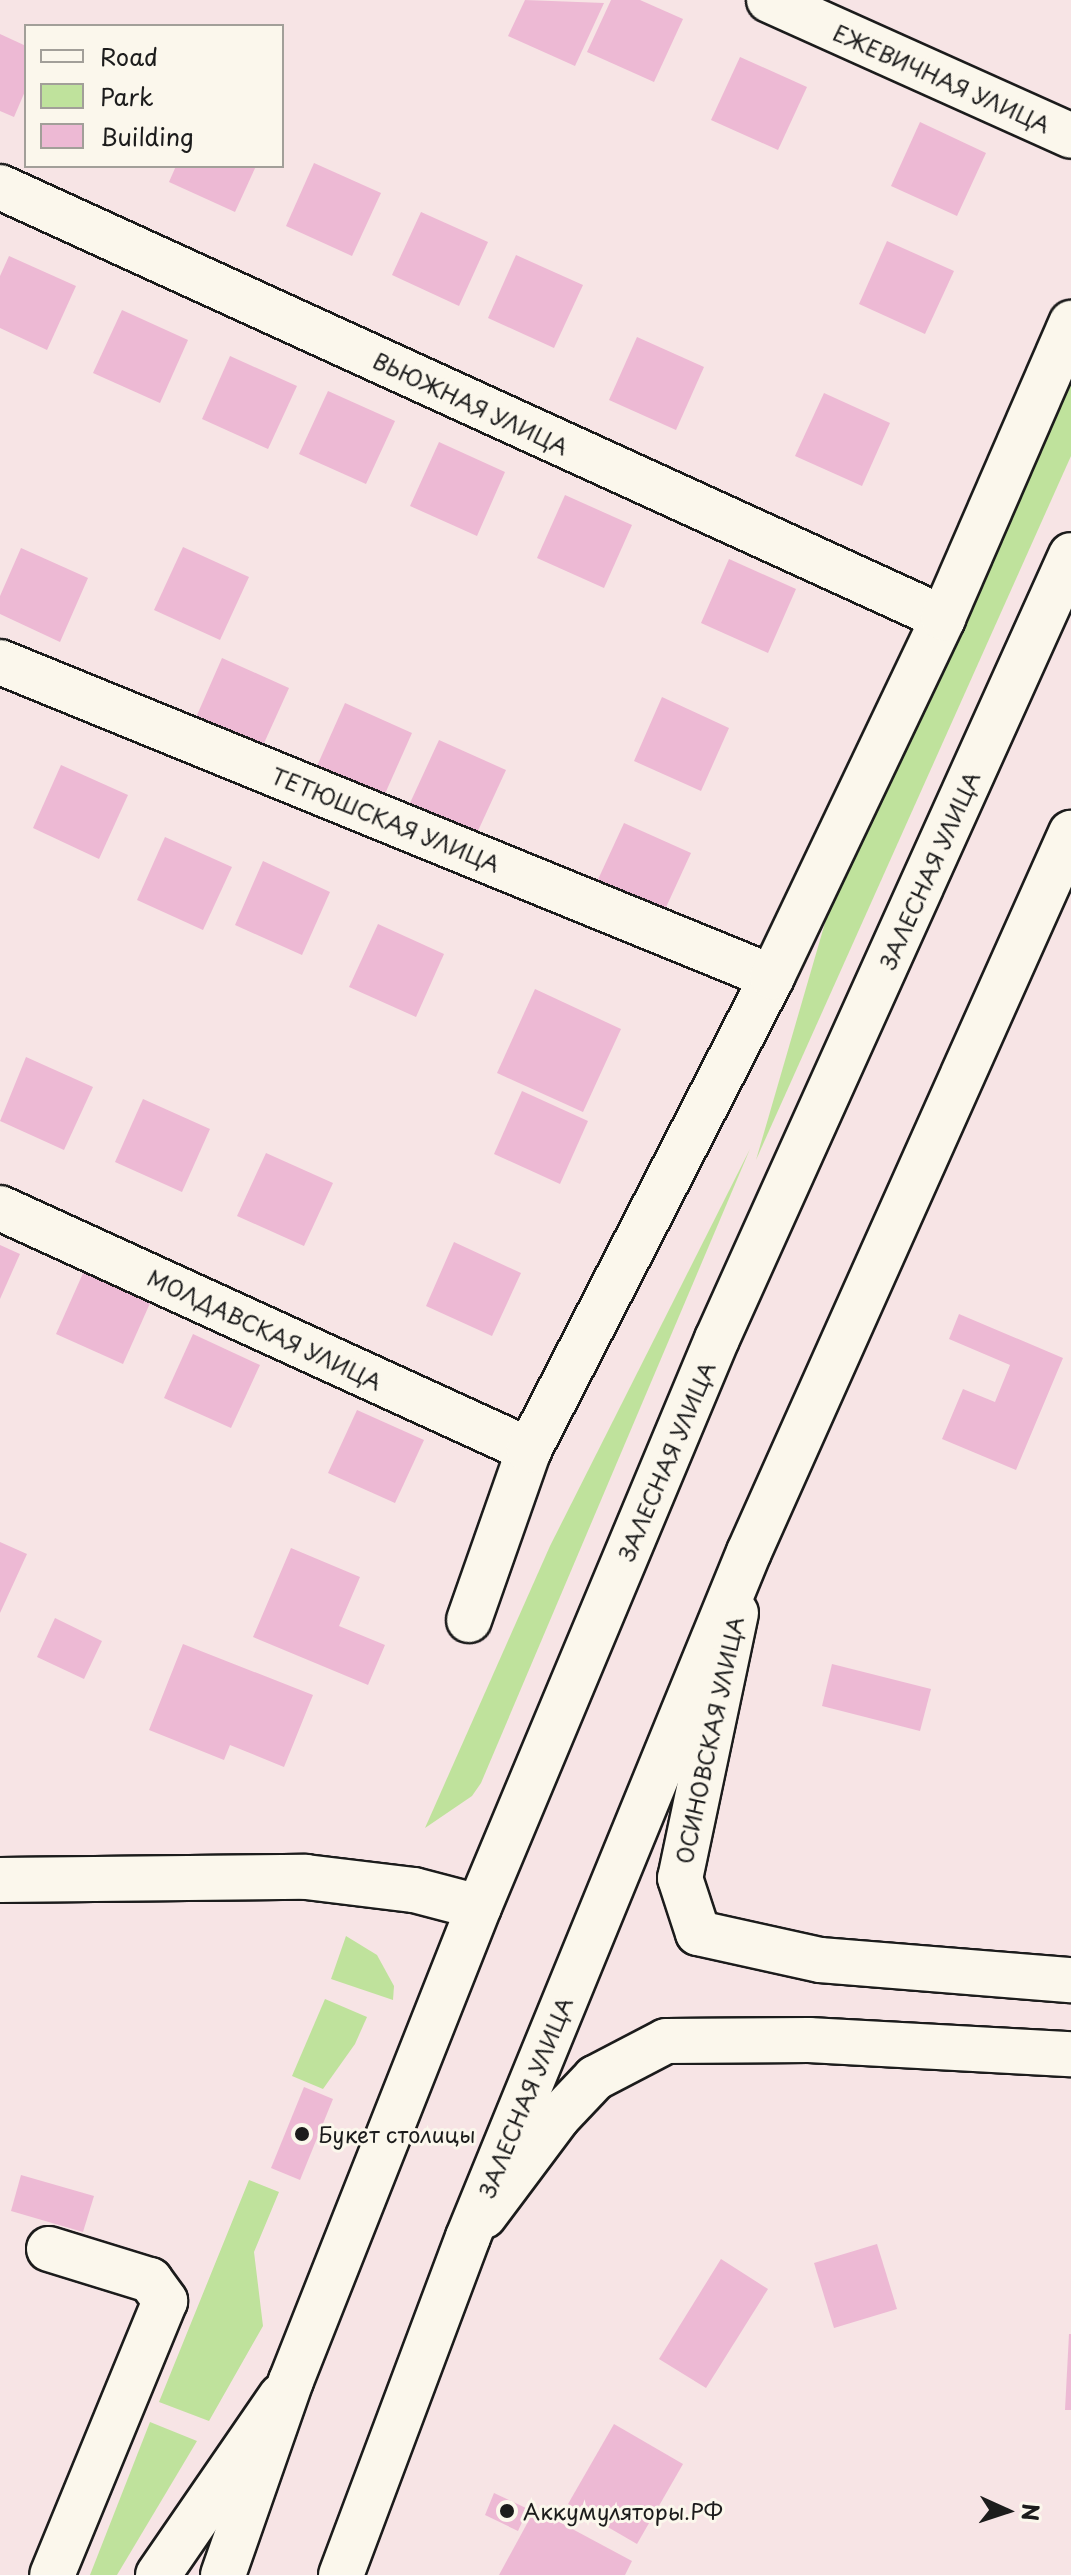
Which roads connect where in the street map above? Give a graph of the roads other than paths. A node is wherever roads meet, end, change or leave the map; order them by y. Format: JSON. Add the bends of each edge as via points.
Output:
{"nodes":[{"id":1,"x":769,"y":0,"type":"edge"},
{"id":2,"x":1071,"y":136,"type":"edge"},
{"id":3,"x":0,"y":187,"type":"edge"},
{"id":4,"x":1071,"y":323,"type":"edge"},
{"id":5,"x":1071,"y":555,"type":"edge"},
{"id":6,"x":943,"y":618,"type":"junction"},
{"id":7,"x":0,"y":662,"type":"edge"},
{"id":8,"x":1071,"y":833,"type":"edge"},
{"id":9,"x":772,"y":977,"type":"junction"},
{"id":10,"x":0,"y":1208,"type":"edge"},
{"id":11,"x":529,"y":1450,"type":"junction"},
{"id":12,"x":749,"y":1552,"type":"junction"},
{"id":13,"x":469,"y":1620,"type":"dead end"},
{"id":14,"x":0,"y":1880,"type":"edge"},
{"id":15,"x":479,"y":1907,"type":"junction"},
{"id":16,"x":1071,"y":1980,"type":"edge"},
{"id":17,"x":1071,"y":2054,"type":"edge"},
{"id":18,"x":468,"y":2237,"type":"junction"},
{"id":19,"x":49,"y":2249,"type":"dead end"},
{"id":20,"x":291,"y":2381,"type":"junction"},
{"id":21,"x":52,"y":2575,"type":"edge"},
{"id":22,"x":158,"y":2575,"type":"edge"},
{"id":23,"x":223,"y":2575,"type":"edge"},
{"id":24,"x":341,"y":2575,"type":"edge"}],
"edges":[{"from":1,"to":2,"type":"street","name":"ЕЖЕВИЧНАЯ УЛИЦА"},
{"from":3,"to":6,"type":"street","name":"ВЬЮЖНАЯ УЛИЦА"},
{"from":4,"to":6,"type":"street"},
{"from":5,"to":15,"type":"street","name":"ЗАЛЕСНАЯ УЛИЦА","via":[[717,1339]]},
{"from":6,"to":9,"type":"street"},
{"from":7,"to":9,"type":"street","name":"ТЕТЮШСКАЯ УЛИЦА"},
{"from":8,"to":12,"type":"street","name":"ЗАЛЕСНАЯ УЛИЦА"},
{"from":9,"to":11,"type":"street"},
{"from":10,"to":11,"type":"street","name":"МОЛДАВСКАЯ УЛИЦА"},
{"from":11,"to":13,"type":"street"},
{"from":12,"to":16,"type":"street","name":"ОСИНОВСКАЯ УЛИЦА","via":[[680,1878],[698,1933],[820,1960]]},
{"from":12,"to":18,"type":"street","name":"ЗАЛЕСНАЯ УЛИЦА"},
{"from":14,"to":15,"type":"street","via":[[306,1877],[414,1890]]},
{"from":15,"to":20,"type":"street","name":"ЗАЛЕСНАЯ УЛИЦА"},
{"from":17,"to":18,"type":"street","via":[[809,2040],[666,2041],[595,2078],[558,2117]]},
{"from":18,"to":24,"type":"street","name":"ЗАЛЕСНАЯ УЛИЦА"},
{"from":19,"to":21,"type":"street","via":[[150,2280],[165,2301]]},
{"from":20,"to":22,"type":"street","name":"ЗАЛЕСНАЯ УЛИЦА","via":[[169,2551]]},
{"from":20,"to":23,"type":"street","name":"ЗАЛЕСНАЯ УЛИЦА"}]}
